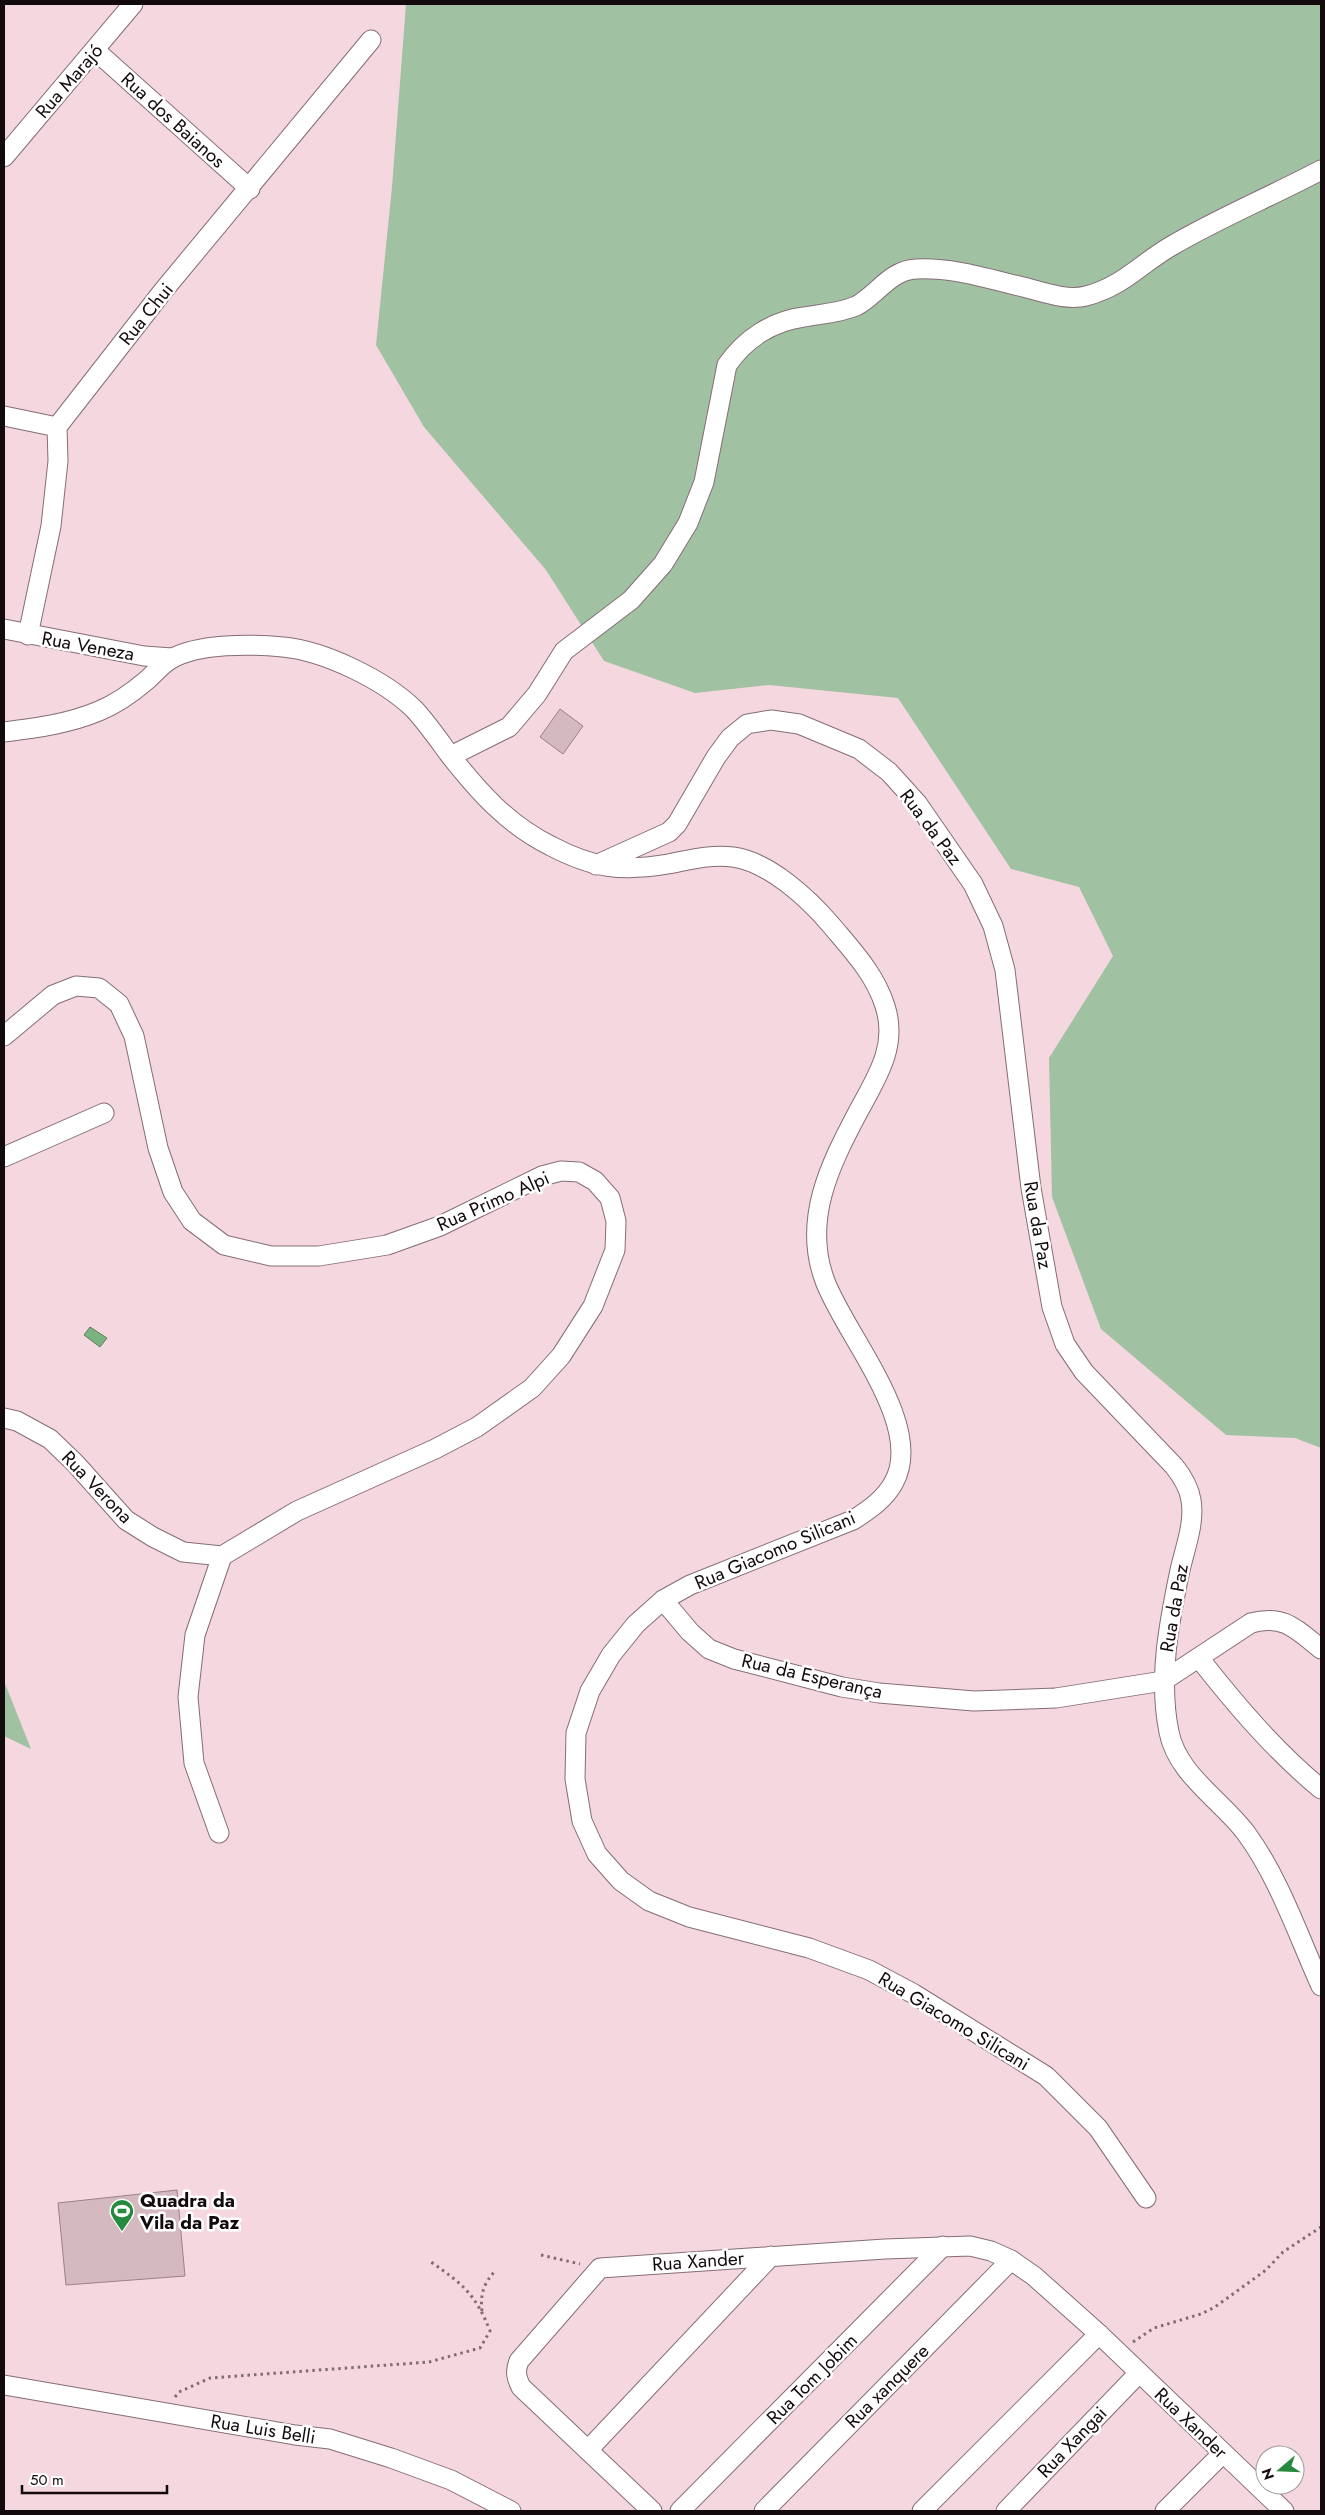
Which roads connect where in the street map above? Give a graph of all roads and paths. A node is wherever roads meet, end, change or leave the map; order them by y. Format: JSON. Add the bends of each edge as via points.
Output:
{"nodes":[{"id":1,"x":133,"y":4,"type":"edge"},
{"id":2,"x":371,"y":40,"type":"dead end"},
{"id":3,"x":96,"y":51,"type":"junction"},
{"id":4,"x":4,"y":157,"type":"edge"},
{"id":5,"x":1321,"y":170,"type":"edge"},
{"id":6,"x":250,"y":189,"type":"junction"},
{"id":7,"x":4,"y":416,"type":"edge"},
{"id":8,"x":57,"y":427,"type":"junction"},
{"id":9,"x":4,"y":629,"type":"edge"},
{"id":10,"x":28,"y":635,"type":"junction"},
{"id":11,"x":172,"y":658,"type":"junction"},
{"id":12,"x":4,"y":732,"type":"edge"},
{"id":13,"x":451,"y":756,"type":"junction"},
{"id":14,"x":596,"y":865,"type":"junction"},
{"id":15,"x":4,"y":1036,"type":"edge"},
{"id":16,"x":104,"y":1113,"type":"dead end"},
{"id":17,"x":4,"y":1157,"type":"edge"},
{"id":18,"x":4,"y":1418,"type":"edge"},
{"id":19,"x":222,"y":1556,"type":"junction"},
{"id":20,"x":663,"y":1600,"type":"junction"},
{"id":21,"x":1321,"y":1648,"type":"edge"},
{"id":22,"x":1199,"y":1658,"type":"junction"},
{"id":23,"x":1162,"y":1681,"type":"junction"},
{"id":24,"x":1321,"y":1789,"type":"edge"},
{"id":25,"x":220,"y":1833,"type":"dead end"},
{"id":26,"x":1321,"y":1986,"type":"edge"},
{"id":27,"x":1146,"y":2198,"type":"dead end"},
{"id":28,"x":1321,"y":2227,"type":"edge"},
{"id":29,"x":943,"y":2246,"type":"junction"},
{"id":30,"x":541,"y":2255,"type":"dead end"},
{"id":31,"x":771,"y":2256,"type":"junction"},
{"id":32,"x":1011,"y":2260,"type":"junction"},
{"id":33,"x":431,"y":2262,"type":"dead end"},
{"id":34,"x":600,"y":2268,"type":"junction"},
{"id":35,"x":496,"y":2270,"type":"dead end"},
{"id":36,"x":482,"y":2311,"type":"junction"},
{"id":37,"x":1099,"y":2334,"type":"junction"},
{"id":38,"x":1119,"y":2354,"type":"junction"},
{"id":39,"x":1139,"y":2373,"type":"junction"},
{"id":40,"x":4,"y":2385,"type":"edge"},
{"id":41,"x":165,"y":2412,"type":"junction"},
{"id":42,"x":588,"y":2450,"type":"junction"},
{"id":43,"x":1223,"y":2453,"type":"junction"},
{"id":44,"x":511,"y":2511,"type":"edge"},
{"id":45,"x":652,"y":2511,"type":"edge"},
{"id":46,"x":680,"y":2511,"type":"edge"},
{"id":47,"x":764,"y":2511,"type":"edge"},
{"id":48,"x":922,"y":2511,"type":"edge"},
{"id":49,"x":1006,"y":2511,"type":"edge"},
{"id":50,"x":1165,"y":2511,"type":"edge"},
{"id":51,"x":1284,"y":2511,"type":"edge"}],
"edges":[{"from":1,"to":3,"type":"street","name":"Rua Marajó"},
{"from":2,"to":6,"type":"street","name":"Rua Chui"},
{"from":3,"to":4,"type":"street","name":"Rua Marajó"},
{"from":3,"to":6,"type":"street","name":"Rua dos Baianos"},
{"from":5,"to":13,"type":"street","via":[[1171,246],[1110,288],[1083,296],[1061,297],[985,278],[914,268],[884,282],[857,305],[767,327],[736,352],[727,365],[704,482],[688,523],[663,564],[631,600],[564,651],[537,694],[509,727]]},
{"from":6,"to":8,"type":"street","name":"Rua Chui","via":[[163,291]]},
{"from":7,"to":8,"type":"street"},
{"from":8,"to":10,"type":"street","via":[[58,461],[50,526]]},
{"from":9,"to":10,"type":"street","name":"Rua Veneza"},
{"from":10,"to":11,"type":"street","name":"Rua Veneza"},
{"from":11,"to":12,"type":"street","name":"Rua Giacomo Silicani","via":[[137,689],[101,711],[54,726]]},
{"from":11,"to":13,"type":"street","name":"Rua Giacomo Silicani","via":[[212,647],[242,646],[288,647],[317,654],[345,665],[393,692],[413,708]]},
{"from":13,"to":14,"type":"street","name":"Rua Giacomo Silicani","via":[[486,798],[519,829],[575,858]]},
{"from":14,"to":20,"type":"street","name":"Rua Giacomo Silicani","via":[[624,870],[706,857],[731,857],[753,862],[768,870],[822,915],[871,973],[886,1006],[891,1036],[882,1071],[822,1188],[815,1221],[817,1252],[825,1281],[884,1391],[898,1424],[902,1456],[895,1481],[876,1505],[853,1520],[730,1568]]},
{"from":14,"to":23,"type":"street","name":"Rua da Paz","via":[[669,832],[730,738],[747,724],[771,720],[799,724],[859,749],[889,772],[934,827],[973,884],[993,926],[1005,970],[1031,1188],[1052,1307],[1065,1344],[1084,1372],[1174,1466],[1186,1483],[1191,1499],[1191,1518]]},
{"from":15,"to":19,"type":"street","name":"Rua Primo Alpi","via":[[53,995],[76,986],[99,988],[119,1004],[134,1036],[158,1148],[173,1192],[192,1221],[224,1245],[272,1256],[318,1256],[387,1245],[440,1226],[542,1176],[561,1171],[578,1172],[595,1181],[610,1198],[616,1221],[615,1250],[593,1306],[561,1356],[532,1388],[477,1427],[297,1511]]},
{"from":16,"to":17,"type":"street"},
{"from":18,"to":19,"type":"street","name":"Rua Verona","via":[[17,1421],[50,1439],[126,1520],[183,1552]]},
{"from":19,"to":25,"type":"street","via":[[195,1635],[188,1697],[194,1763]]},
{"from":20,"to":23,"type":"street","name":"Rua da Esperança","via":[[709,1649],[734,1659],[870,1692],[974,1701],[1056,1698]]},
{"from":20,"to":27,"type":"street","name":"Rua Giacomo Silicani","via":[[636,1624],[611,1655],[590,1691],[576,1733],[574,1779],[582,1821],[597,1854],[621,1882],[649,1901],[688,1917],[809,1948],[869,1970],[923,1999],[1046,2076],[1098,2128]]},
{"from":21,"to":22,"type":"street","via":[[1280,1621],[1266,1619],[1251,1624]]},
{"from":22,"to":23,"type":"street"},
{"from":22,"to":24,"type":"street","via":[[1263,1735]]},
{"from":23,"to":26,"type":"street","name":"Rua da Paz","via":[[1169,1732],[1176,1753],[1245,1833],[1267,1867]]},
{"from":28,"to":38,"type":"path","via":[[1283,2252],[1266,2270],[1215,2307],[1146,2332]]},
{"from":29,"to":31,"type":"street","name":"Rua Xander"},
{"from":29,"to":32,"type":"street","name":"Rua Xander","via":[[970,2246]]},
{"from":29,"to":46,"type":"street","name":"Rua Tom Jobim"},
{"from":30,"to":34,"type":"path"},
{"from":31,"to":34,"type":"street","name":"Rua Xander"},
{"from":31,"to":42,"type":"street"},
{"from":32,"to":37,"type":"street","name":"Rua Xander","via":[[1034,2276]]},
{"from":32,"to":47,"type":"street","name":"Rua xanquere"},
{"from":33,"to":36,"type":"path","via":[[460,2282]]},
{"from":34,"to":42,"type":"street","via":[[519,2361],[516,2370],[516,2379],[521,2387]]},
{"from":35,"to":36,"type":"path","via":[[486,2281],[481,2296]]},
{"from":36,"to":41,"type":"path","via":[[490,2331],[480,2348],[429,2362],[210,2378],[179,2392]]},
{"from":37,"to":38,"type":"street","name":"Rua Xander"},
{"from":37,"to":48,"type":"street"},
{"from":38,"to":39,"type":"street","name":"Rua Xander"},
{"from":39,"to":43,"type":"street","name":"Rua Xander"},
{"from":39,"to":49,"type":"street","name":"Rua Xangai"},
{"from":40,"to":41,"type":"street","name":"Rua Luis Belli"},
{"from":41,"to":44,"type":"street","name":"Rua Luis Belli","via":[[330,2439],[451,2480]]},
{"from":42,"to":45,"type":"street"},
{"from":43,"to":50,"type":"street"},
{"from":43,"to":51,"type":"street","name":"Rua Xander"}]}
